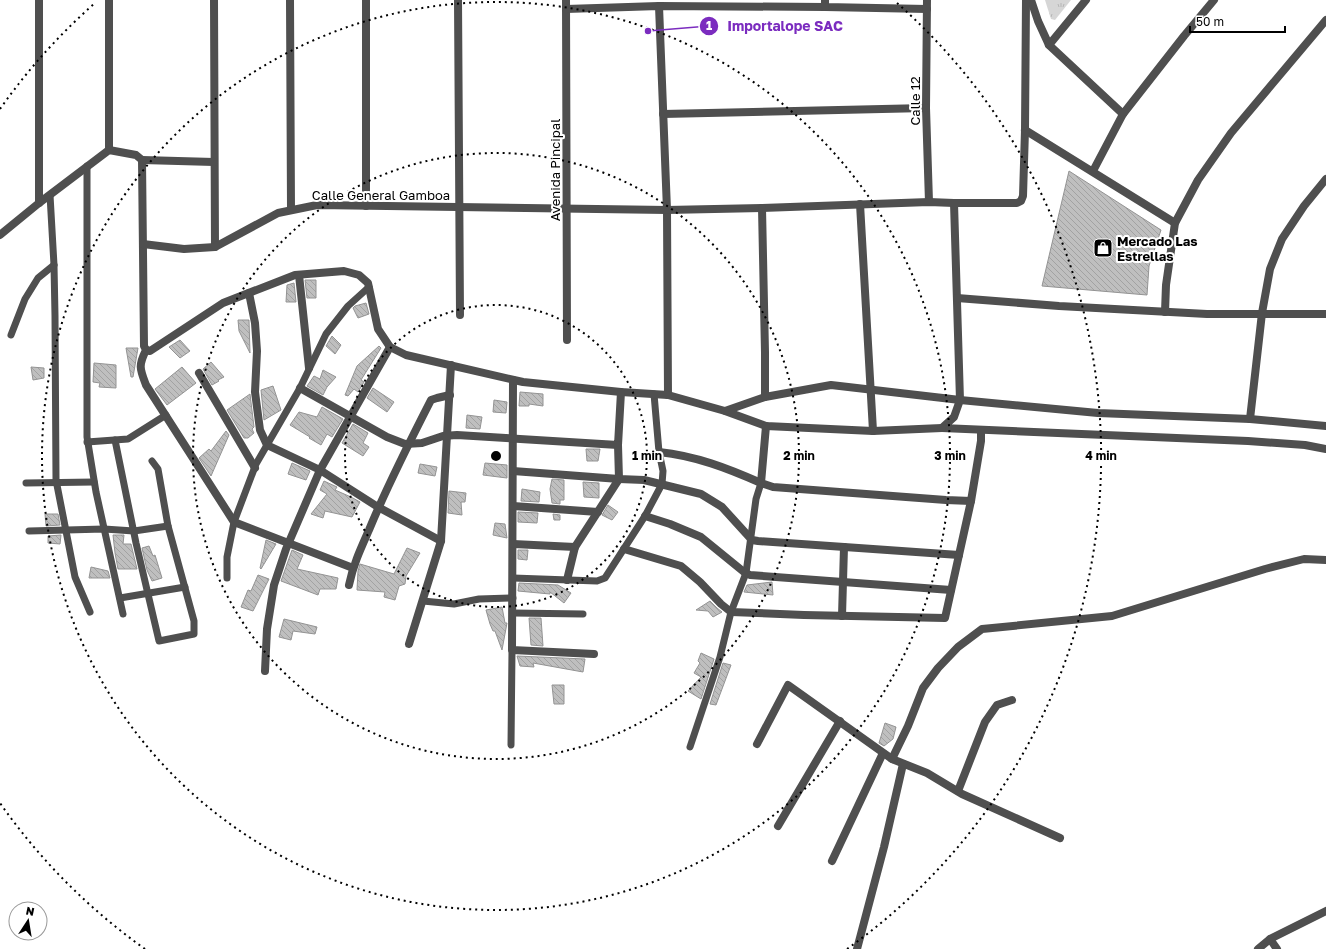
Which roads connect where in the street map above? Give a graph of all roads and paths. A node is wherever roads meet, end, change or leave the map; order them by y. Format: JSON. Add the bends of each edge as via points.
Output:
{"nodes":[{"id":1,"x":39,"y":0,"type":"edge"},
{"id":2,"x":109,"y":0,"type":"edge"},
{"id":3,"x":214,"y":0,"type":"edge"},
{"id":4,"x":290,"y":0,"type":"edge"},
{"id":5,"x":366,"y":0,"type":"edge"},
{"id":6,"x":458,"y":0,"type":"edge"},
{"id":7,"x":566,"y":0,"type":"edge"},
{"id":8,"x":927,"y":0,"type":"edge"},
{"id":9,"x":1026,"y":0,"type":"edge"},
{"id":10,"x":1031,"y":0,"type":"edge"},
{"id":11,"x":1086,"y":0,"type":"edge"},
{"id":12,"x":1214,"y":0,"type":"edge"},
{"id":13,"x":825,"y":3,"type":"edge"},
{"id":14,"x":660,"y":6,"type":"junction"},
{"id":15,"x":566,"y":9,"type":"junction"},
{"id":16,"x":927,"y":9,"type":"junction"},
{"id":17,"x":1326,"y":20,"type":"edge"},
{"id":18,"x":1049,"y":45,"type":"junction"},
{"id":19,"x":926,"y":108,"type":"junction"},
{"id":20,"x":663,"y":114,"type":"junction"},
{"id":21,"x":1123,"y":114,"type":"junction"},
{"id":22,"x":1025,"y":130,"type":"junction"},
{"id":23,"x":109,"y":150,"type":"junction"},
{"id":24,"x":142,"y":160,"type":"junction"},
{"id":25,"x":214,"y":162,"type":"junction"},
{"id":26,"x":87,"y":166,"type":"junction"},
{"id":27,"x":1093,"y":172,"type":"junction"},
{"id":28,"x":1326,"y":179,"type":"edge"},
{"id":29,"x":50,"y":195,"type":"junction"},
{"id":30,"x":929,"y":202,"type":"junction"},
{"id":31,"x":39,"y":203,"type":"junction"},
{"id":32,"x":954,"y":203,"type":"junction"},
{"id":33,"x":860,"y":204,"type":"junction"},
{"id":34,"x":366,"y":206,"type":"junction"},
{"id":35,"x":460,"y":208,"type":"junction"},
{"id":36,"x":566,"y":208,"type":"junction"},
{"id":37,"x":762,"y":208,"type":"junction"},
{"id":38,"x":291,"y":209,"type":"junction"},
{"id":39,"x":667,"y":210,"type":"junction"},
{"id":40,"x":1175,"y":223,"type":"junction"},
{"id":41,"x":0,"y":235,"type":"edge"},
{"id":42,"x":143,"y":244,"type":"junction"},
{"id":43,"x":214,"y":247,"type":"junction"},
{"id":44,"x":54,"y":265,"type":"junction"},
{"id":45,"x":299,"y":275,"type":"junction"},
{"id":46,"x":369,"y":287,"type":"junction"},
{"id":47,"x":249,"y":293,"type":"junction"},
{"id":48,"x":957,"y":298,"type":"junction"},
{"id":49,"x":1165,"y":312,"type":"junction"},
{"id":50,"x":1262,"y":313,"type":"junction"},
{"id":51,"x":1326,"y":314,"type":"edge"},
{"id":52,"x":460,"y":316,"type":"dead end"},
{"id":53,"x":11,"y":336,"type":"dead end"},
{"id":54,"x":567,"y":340,"type":"dead end"},
{"id":55,"x":390,"y":347,"type":"junction"},
{"id":56,"x":146,"y":350,"type":"junction"},
{"id":57,"x":451,"y":365,"type":"junction"},
{"id":58,"x":309,"y":368,"type":"junction"},
{"id":59,"x":199,"y":373,"type":"dead end"},
{"id":60,"x":513,"y":380,"type":"junction"},
{"id":61,"x":300,"y":388,"type":"junction"},
{"id":62,"x":870,"y":389,"type":"junction"},
{"id":63,"x":621,"y":392,"type":"junction"},
{"id":64,"x":450,"y":394,"type":"junction"},
{"id":65,"x":654,"y":394,"type":"junction"},
{"id":66,"x":668,"y":395,"type":"junction"},
{"id":67,"x":765,"y":397,"type":"junction"},
{"id":68,"x":960,"y":400,"type":"junction"},
{"id":69,"x":725,"y":411,"type":"junction"},
{"id":70,"x":166,"y":415,"type":"junction"},
{"id":71,"x":350,"y":416,"type":"junction"},
{"id":72,"x":1250,"y":418,"type":"junction"},
{"id":73,"x":766,"y":426,"type":"junction"},
{"id":74,"x":1326,"y":426,"type":"edge"},
{"id":75,"x":942,"y":428,"type":"junction"},
{"id":76,"x":981,"y":430,"type":"junction"},
{"id":77,"x":873,"y":431,"type":"junction"},
{"id":78,"x":448,"y":436,"type":"junction"},
{"id":79,"x":513,"y":439,"type":"junction"},
{"id":80,"x":115,"y":440,"type":"junction"},
{"id":81,"x":87,"y":442,"type":"junction"},
{"id":82,"x":409,"y":444,"type":"junction"},
{"id":83,"x":267,"y":445,"type":"junction"},
{"id":84,"x":618,"y":445,"type":"junction"},
{"id":85,"x":1326,"y":449,"type":"edge"},
{"id":86,"x":659,"y":452,"type":"junction"},
{"id":87,"x":152,"y":461,"type":"dead end"},
{"id":88,"x":255,"y":468,"type":"junction"},
{"id":89,"x":320,"y":470,"type":"junction"},
{"id":90,"x":513,"y":471,"type":"junction"},
{"id":91,"x":619,"y":479,"type":"junction"},
{"id":92,"x":94,"y":482,"type":"junction"},
{"id":93,"x":26,"y":483,"type":"dead end"},
{"id":94,"x":57,"y":483,"type":"junction"},
{"id":95,"x":761,"y":483,"type":"junction"},
{"id":96,"x":662,"y":484,"type":"junction"},
{"id":97,"x":971,"y":501,"type":"junction"},
{"id":98,"x":513,"y":506,"type":"junction"},
{"id":99,"x":378,"y":507,"type":"junction"},
{"id":100,"x":598,"y":512,"type":"junction"},
{"id":101,"x":645,"y":516,"type":"junction"},
{"id":102,"x":234,"y":522,"type":"junction"},
{"id":103,"x":168,"y":526,"type":"junction"},
{"id":104,"x":104,"y":529,"type":"junction"},
{"id":105,"x":66,"y":530,"type":"junction"},
{"id":106,"x":29,"y":531,"type":"dead end"},
{"id":107,"x":134,"y":531,"type":"junction"},
{"id":108,"x":752,"y":540,"type":"junction"},
{"id":109,"x":441,"y":541,"type":"junction"},
{"id":110,"x":288,"y":543,"type":"junction"},
{"id":111,"x":513,"y":544,"type":"junction"},
{"id":112,"x":575,"y":547,"type":"junction"},
{"id":113,"x":844,"y":547,"type":"junction"},
{"id":114,"x":624,"y":549,"type":"junction"},
{"id":115,"x":959,"y":555,"type":"junction"},
{"id":116,"x":1326,"y":560,"type":"edge"},
{"id":117,"x":353,"y":568,"type":"junction"},
{"id":118,"x":746,"y":573,"type":"junction"},
{"id":119,"x":227,"y":578,"type":"dead end"},
{"id":120,"x":513,"y":578,"type":"junction"},
{"id":121,"x":567,"y":580,"type":"junction"},
{"id":122,"x":842,"y":582,"type":"junction"},
{"id":123,"x":349,"y":585,"type":"dead end"},
{"id":124,"x":185,"y":587,"type":"junction"},
{"id":125,"x":951,"y":590,"type":"junction"},
{"id":126,"x":148,"y":594,"type":"junction"},
{"id":127,"x":120,"y":598,"type":"junction"},
{"id":128,"x":513,"y":598,"type":"junction"},
{"id":129,"x":423,"y":602,"type":"junction"},
{"id":130,"x":90,"y":612,"type":"dead end"},
{"id":131,"x":732,"y":612,"type":"junction"},
{"id":132,"x":513,"y":613,"type":"junction"},
{"id":133,"x":123,"y":614,"type":"dead end"},
{"id":134,"x":583,"y":614,"type":"dead end"},
{"id":135,"x":842,"y":616,"type":"junction"},
{"id":136,"x":409,"y":644,"type":"dead end"},
{"id":137,"x":512,"y":650,"type":"junction"},
{"id":138,"x":594,"y":654,"type":"dead end"},
{"id":139,"x":265,"y":671,"type":"dead end"},
{"id":140,"x":1012,"y":700,"type":"dead end"},
{"id":141,"x":840,"y":721,"type":"junction"},
{"id":142,"x":757,"y":744,"type":"dead end"},
{"id":143,"x":511,"y":745,"type":"dead end"},
{"id":144,"x":690,"y":747,"type":"dead end"},
{"id":145,"x":883,"y":753,"type":"junction"},
{"id":146,"x":892,"y":759,"type":"junction"},
{"id":147,"x":903,"y":764,"type":"junction"},
{"id":148,"x":958,"y":791,"type":"junction"},
{"id":149,"x":778,"y":826,"type":"dead end"},
{"id":150,"x":1060,"y":838,"type":"dead end"},
{"id":151,"x":832,"y":861,"type":"dead end"},
{"id":152,"x":1326,"y":910,"type":"edge"},
{"id":153,"x":1270,"y":939,"type":"junction"},
{"id":154,"x":857,"y":949,"type":"edge"},
{"id":155,"x":1258,"y":949,"type":"edge"},
{"id":156,"x":1277,"y":949,"type":"edge"}],
"edges":[{"from":1,"to":31,"type":"street"},
{"from":2,"to":23,"type":"street"},
{"from":3,"to":25,"type":"street"},
{"from":4,"to":38,"type":"street"},
{"from":5,"to":34,"type":"street"},
{"from":6,"to":35,"type":"street"},
{"from":7,"to":15,"type":"street","name":"Avenida Pincipal"},
{"from":8,"to":16,"type":"street","name":"Calle 12"},
{"from":9,"to":22,"type":"street"},
{"from":10,"to":18,"type":"street"},
{"from":11,"to":18,"type":"street"},
{"from":12,"to":21,"type":"street"},
{"from":13,"to":14,"type":"street"},
{"from":13,"to":16,"type":"street"},
{"from":14,"to":15,"type":"street"},
{"from":14,"to":20,"type":"street"},
{"from":15,"to":36,"type":"street","name":"Avenida Pincipal"},
{"from":16,"to":19,"type":"street","name":"Calle 12"},
{"from":17,"to":40,"type":"street","via":[[1231,133],[1198,180]]},
{"from":18,"to":21,"type":"street"},
{"from":19,"to":20,"type":"street"},
{"from":19,"to":30,"type":"street","name":"Calle 12"},
{"from":20,"to":39,"type":"street"},
{"from":21,"to":27,"type":"street"},
{"from":22,"to":27,"type":"street"},
{"from":22,"to":32,"type":"street","name":"Calle General Gamboa","via":[[1021,201]]},
{"from":23,"to":24,"type":"street","via":[[136,156]]},
{"from":23,"to":26,"type":"street"},
{"from":24,"to":25,"type":"street"},
{"from":24,"to":42,"type":"street"},
{"from":25,"to":43,"type":"street"},
{"from":26,"to":29,"type":"street"},
{"from":26,"to":81,"type":"lane"},
{"from":27,"to":40,"type":"street"},
{"from":28,"to":50,"type":"street","via":[[1282,239],[1270,269]]},
{"from":29,"to":31,"type":"street"},
{"from":29,"to":44,"type":"lane"},
{"from":30,"to":32,"type":"street","name":"Calle General Gamboa"},
{"from":30,"to":33,"type":"street","name":"Calle General Gamboa"},
{"from":31,"to":41,"type":"street"},
{"from":32,"to":48,"type":"street"},
{"from":33,"to":37,"type":"street","name":"Calle General Gamboa"},
{"from":33,"to":62,"type":"street"},
{"from":34,"to":35,"type":"street","name":"Calle General Gamboa"},
{"from":34,"to":38,"type":"street","name":"Calle General Gamboa","via":[[317,205]]},
{"from":35,"to":36,"type":"street","name":"Calle General Gamboa"},
{"from":35,"to":52,"type":"street"},
{"from":36,"to":39,"type":"street","name":"Calle General Gamboa"},
{"from":36,"to":54,"type":"street","name":"Avenida Pincipal"},
{"from":37,"to":39,"type":"street","name":"Calle General Gamboa"},
{"from":37,"to":67,"type":"street"},
{"from":38,"to":43,"type":"street","name":"Calle General Gamboa","via":[[278,213]]},
{"from":39,"to":66,"type":"street"},
{"from":40,"to":49,"type":"street","via":[[1166,285]]},
{"from":42,"to":43,"type":"street","name":"Calle General Gamboa","via":[[184,249]]},
{"from":42,"to":56,"type":"street"},
{"from":44,"to":53,"type":"lane","via":[[38,278],[25,299]]},
{"from":44,"to":94,"type":"lane"},
{"from":45,"to":46,"type":"street","via":[[344,271],[359,275]]},
{"from":45,"to":47,"type":"street"},
{"from":45,"to":58,"type":"street"},
{"from":46,"to":55,"type":"street","via":[[378,329]]},
{"from":46,"to":58,"type":"lane","via":[[348,306],[326,334]]},
{"from":47,"to":56,"type":"street","via":[[223,303],[150,351]]},
{"from":47,"to":83,"type":"street","via":[[257,351],[255,392],[260,430]]},
{"from":48,"to":49,"type":"street"},
{"from":48,"to":68,"type":"street"},
{"from":49,"to":50,"type":"street"},
{"from":50,"to":51,"type":"street"},
{"from":50,"to":72,"type":"street"},
{"from":55,"to":57,"type":"street","via":[[406,355]]},
{"from":55,"to":71,"type":"street"},
{"from":56,"to":70,"type":"street","via":[[140,369],[146,385]]},
{"from":57,"to":60,"type":"street"},
{"from":57,"to":64,"type":"street"},
{"from":58,"to":61,"type":"lane"},
{"from":59,"to":88,"type":"street"},
{"from":60,"to":63,"type":"street"},
{"from":60,"to":79,"type":"street"},
{"from":61,"to":71,"type":"street"},
{"from":61,"to":83,"type":"lane"},
{"from":62,"to":67,"type":"street","via":[[831,385]]},
{"from":62,"to":68,"type":"street"},
{"from":62,"to":77,"type":"street"},
{"from":63,"to":65,"type":"street"},
{"from":63,"to":84,"type":"street"},
{"from":64,"to":78,"type":"street"},
{"from":64,"to":82,"type":"street","via":[[432,400]]},
{"from":65,"to":66,"type":"street"},
{"from":65,"to":86,"type":"lane"},
{"from":66,"to":69,"type":"street"},
{"from":67,"to":69,"type":"street"},
{"from":68,"to":72,"type":"street","via":[[1098,413]]},
{"from":68,"to":75,"type":"street","via":[[954,417]]},
{"from":69,"to":73,"type":"street"},
{"from":70,"to":80,"type":"lane","via":[[128,438]]},
{"from":70,"to":102,"type":"street"},
{"from":71,"to":82,"type":"street","via":[[387,437]]},
{"from":71,"to":89,"type":"street"},
{"from":72,"to":74,"type":"street"},
{"from":73,"to":77,"type":"street"},
{"from":73,"to":95,"type":"street"},
{"from":75,"to":76,"type":"street"},
{"from":75,"to":77,"type":"street"},
{"from":76,"to":85,"type":"street","via":[[1248,441]]},
{"from":76,"to":97,"type":"street"},
{"from":78,"to":79,"type":"street"},
{"from":78,"to":82,"type":"street"},
{"from":78,"to":109,"type":"street"},
{"from":79,"to":84,"type":"street"},
{"from":79,"to":90,"type":"street"},
{"from":80,"to":81,"type":"lane"},
{"from":80,"to":107,"type":"lane"},
{"from":81,"to":92,"type":"lane"},
{"from":82,"to":99,"type":"street"},
{"from":83,"to":88,"type":"lane"},
{"from":83,"to":89,"type":"street"},
{"from":84,"to":91,"type":"street"},
{"from":86,"to":95,"type":"street","via":[[682,455],[717,465]]},
{"from":86,"to":96,"type":"lane","via":[[663,471]]},
{"from":87,"to":103,"type":"lane","via":[[158,469]]},
{"from":88,"to":102,"type":"lane"},
{"from":89,"to":99,"type":"street"},
{"from":89,"to":110,"type":"street"},
{"from":90,"to":91,"type":"street"},
{"from":90,"to":98,"type":"street"},
{"from":91,"to":96,"type":"street"},
{"from":91,"to":100,"type":"street"},
{"from":92,"to":94,"type":"lane"},
{"from":92,"to":104,"type":"lane"},
{"from":93,"to":94,"type":"lane"},
{"from":94,"to":105,"type":"lane"},
{"from":95,"to":97,"type":"street","via":[[773,487]]},
{"from":95,"to":108,"type":"lane","via":[[756,499]]},
{"from":96,"to":101,"type":"lane"},
{"from":96,"to":108,"type":"street","via":[[706,497],[722,507]]},
{"from":97,"to":115,"type":"street"},
{"from":98,"to":100,"type":"street"},
{"from":98,"to":111,"type":"street"},
{"from":99,"to":109,"type":"street"},
{"from":99,"to":117,"type":"street"},
{"from":100,"to":112,"type":"street"},
{"from":101,"to":114,"type":"lane"},
{"from":101,"to":118,"type":"street","via":[[701,537]]},
{"from":102,"to":110,"type":"street"},
{"from":102,"to":119,"type":"lane","via":[[227,557]]},
{"from":103,"to":107,"type":"lane"},
{"from":103,"to":124,"type":"lane"},
{"from":104,"to":105,"type":"lane"},
{"from":104,"to":107,"type":"lane"},
{"from":104,"to":127,"type":"lane"},
{"from":105,"to":106,"type":"lane"},
{"from":105,"to":130,"type":"lane","via":[[75,577]]},
{"from":107,"to":126,"type":"lane"},
{"from":108,"to":113,"type":"street"},
{"from":108,"to":118,"type":"lane"},
{"from":109,"to":129,"type":"street"},
{"from":110,"to":117,"type":"street"},
{"from":110,"to":139,"type":"street","via":[[273,593],[267,629]]},
{"from":111,"to":112,"type":"street"},
{"from":111,"to":120,"type":"street"},
{"from":112,"to":121,"type":"street"},
{"from":113,"to":115,"type":"street"},
{"from":113,"to":122,"type":"street"},
{"from":114,"to":121,"type":"lane","via":[[605,578],[597,581]]},
{"from":114,"to":131,"type":"street","via":[[681,566]]},
{"from":115,"to":125,"type":"street"},
{"from":116,"to":146,"type":"street","via":[[1304,559],[1265,569],[1112,616],[982,629],[958,647],[923,688]]},
{"from":117,"to":123,"type":"street"},
{"from":118,"to":122,"type":"street"},
{"from":118,"to":131,"type":"lane"},
{"from":120,"to":121,"type":"lane"},
{"from":120,"to":128,"type":"street"},
{"from":122,"to":125,"type":"street"},
{"from":122,"to":135,"type":"street"},
{"from":124,"to":126,"type":"lane"},
{"from":124,"to":126,"type":"lane","via":[[194,621],[194,634],[159,641]]},
{"from":125,"to":135,"type":"street","via":[[945,618]]},
{"from":126,"to":127,"type":"lane"},
{"from":127,"to":133,"type":"lane"},
{"from":128,"to":129,"type":"lane","via":[[479,599],[454,604]]},
{"from":128,"to":132,"type":"street"},
{"from":129,"to":136,"type":"street"},
{"from":131,"to":135,"type":"street"},
{"from":131,"to":144,"type":"lane"},
{"from":132,"to":134,"type":"lane"},
{"from":132,"to":137,"type":"street"},
{"from":137,"to":138,"type":"street"},
{"from":137,"to":143,"type":"lane"},
{"from":140,"to":148,"type":"street","via":[[997,705],[985,722]]},
{"from":141,"to":142,"type":"street","via":[[788,684]]},
{"from":141,"to":145,"type":"street"},
{"from":141,"to":149,"type":"street"},
{"from":145,"to":146,"type":"street"},
{"from":145,"to":151,"type":"street"},
{"from":146,"to":147,"type":"street"},
{"from":147,"to":148,"type":"street","via":[[928,773]]},
{"from":147,"to":154,"type":"street"},
{"from":148,"to":150,"type":"street"},
{"from":152,"to":153,"type":"street"},
{"from":153,"to":155,"type":"street"},
{"from":153,"to":156,"type":"street"}]}
